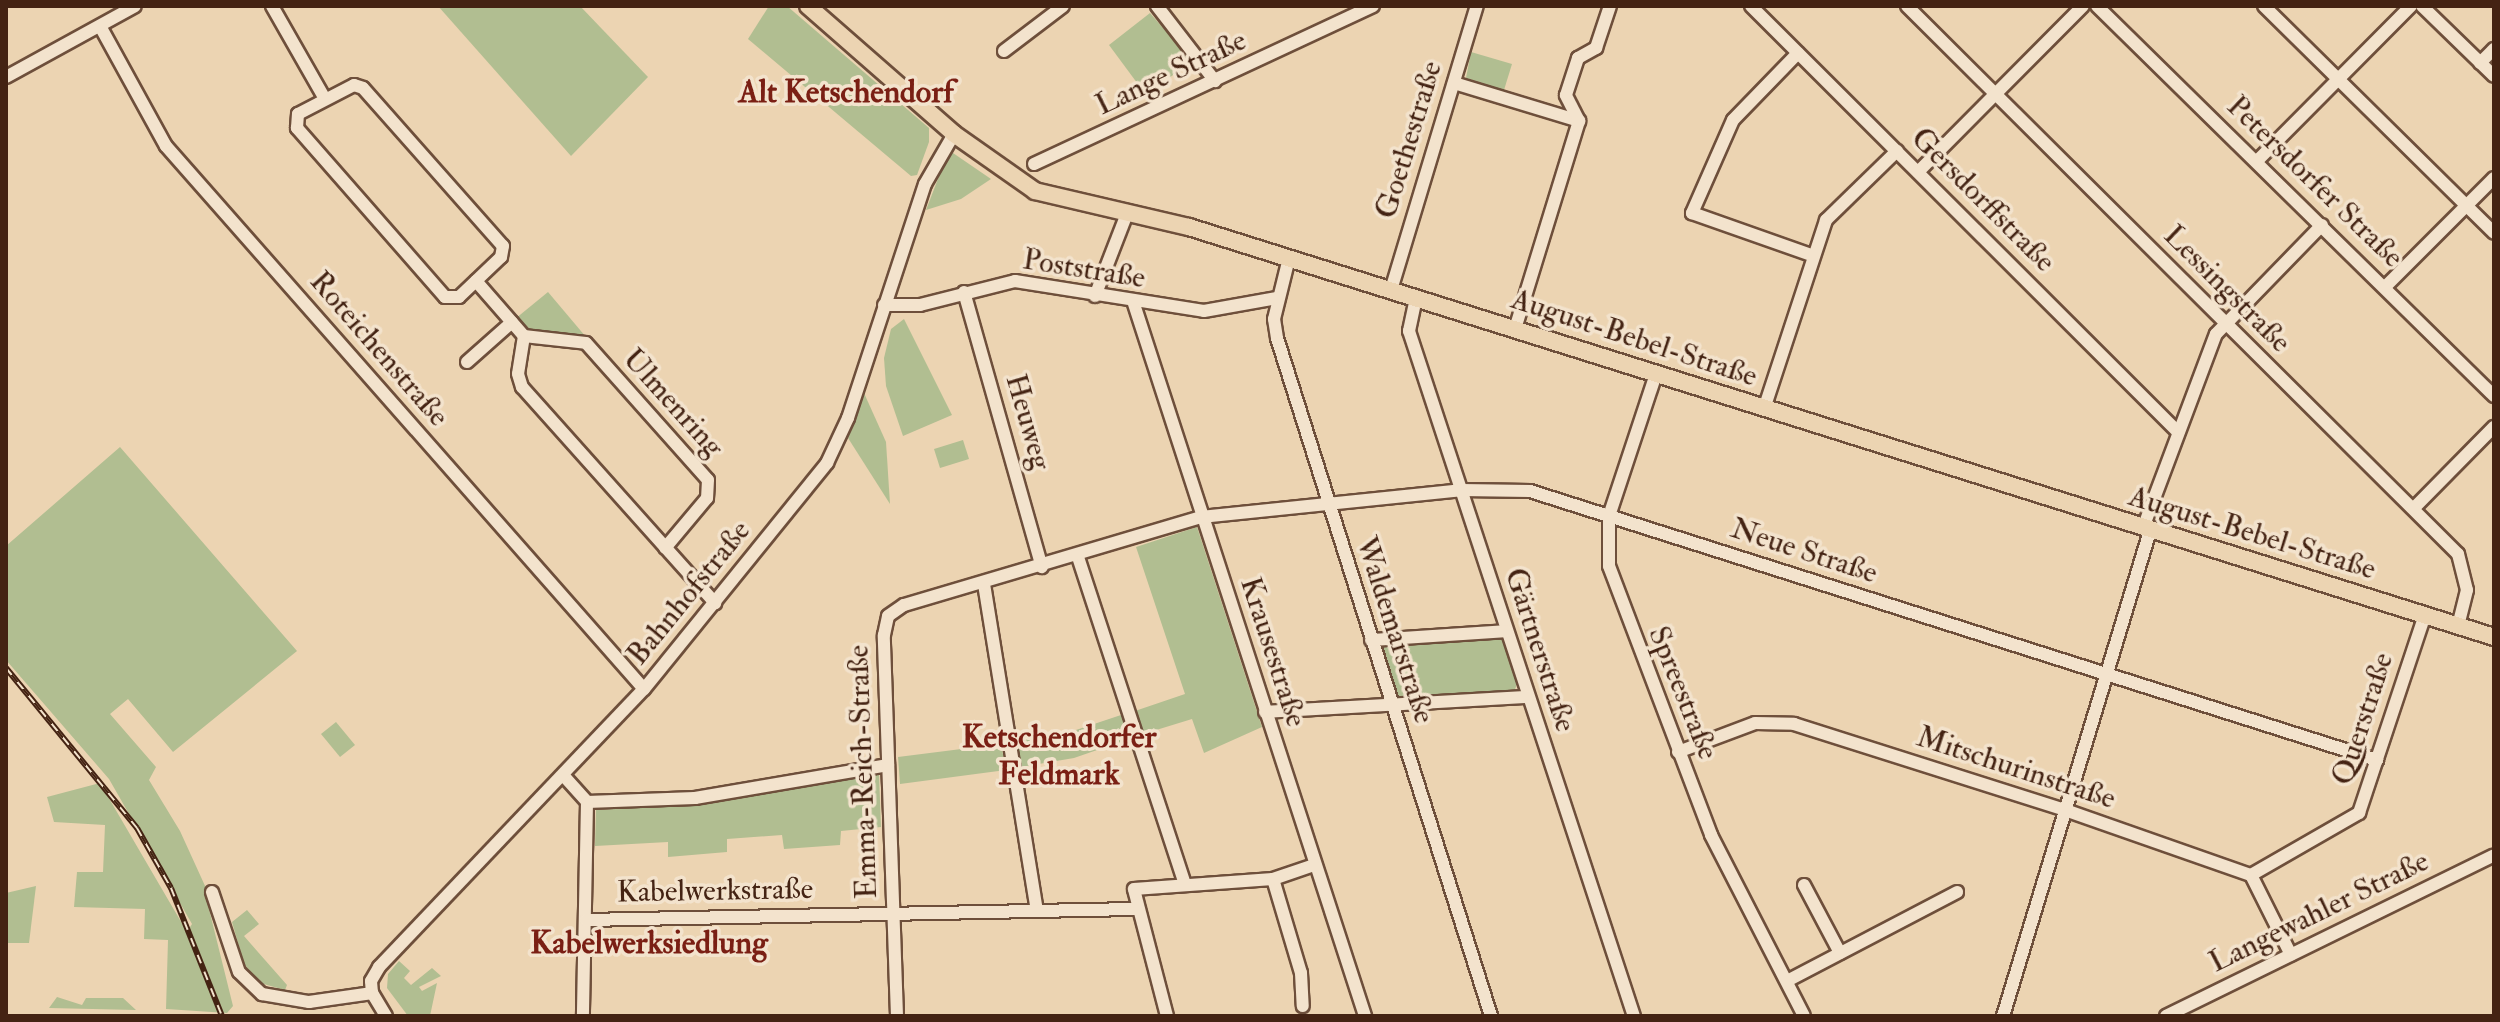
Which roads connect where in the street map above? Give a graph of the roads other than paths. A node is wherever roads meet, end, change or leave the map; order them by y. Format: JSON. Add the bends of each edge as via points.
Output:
{"nodes":[{"id":1,"x":135,"y":6,"type":"edge"},
{"id":2,"x":272,"y":6,"type":"edge"},
{"id":3,"x":808,"y":6,"type":"edge"},
{"id":4,"x":1063,"y":6,"type":"edge"},
{"id":5,"x":1157,"y":6,"type":"edge"},
{"id":6,"x":1373,"y":6,"type":"edge"},
{"id":7,"x":1477,"y":6,"type":"edge"},
{"id":8,"x":1610,"y":6,"type":"edge"},
{"id":9,"x":1751,"y":6,"type":"edge"},
{"id":10,"x":1907,"y":6,"type":"edge"},
{"id":11,"x":2083,"y":6,"type":"edge"},
{"id":12,"x":2097,"y":6,"type":"edge"},
{"id":13,"x":2264,"y":6,"type":"edge"},
{"id":14,"x":2411,"y":6,"type":"edge"},
{"id":15,"x":2422,"y":6,"type":"edge"},
{"id":16,"x":100,"y":26,"type":"junction"},
{"id":17,"x":2494,"y":49,"type":"edge"},
{"id":18,"x":1004,"y":51,"type":"dead end"},
{"id":19,"x":1798,"y":53,"type":"junction"},
{"id":20,"x":2480,"y":63,"type":"junction"},
{"id":21,"x":2494,"y":76,"type":"edge"},
{"id":22,"x":6,"y":77,"type":"edge"},
{"id":23,"x":2338,"y":79,"type":"junction"},
{"id":24,"x":1215,"y":81,"type":"junction"},
{"id":25,"x":1454,"y":83,"type":"junction"},
{"id":26,"x":1996,"y":94,"type":"junction"},
{"id":27,"x":325,"y":99,"type":"junction"},
{"id":28,"x":1579,"y":121,"type":"junction"},
{"id":29,"x":954,"y":134,"type":"junction"},
{"id":30,"x":1897,"y":151,"type":"junction"},
{"id":31,"x":2257,"y":161,"type":"junction"},
{"id":32,"x":1034,"y":164,"type":"dead end"},
{"id":33,"x":1918,"y":172,"type":"junction"},
{"id":34,"x":2494,"y":178,"type":"edge"},
{"id":35,"x":2466,"y":205,"type":"junction"},
{"id":36,"x":1128,"y":211,"type":"junction"},
{"id":37,"x":2322,"y":225,"type":"junction"},
{"id":38,"x":2494,"y":233,"type":"edge"},
{"id":39,"x":1814,"y":256,"type":"junction"},
{"id":40,"x":1289,"y":258,"type":"junction"},
{"id":41,"x":476,"y":281,"type":"junction"},
{"id":42,"x":2385,"y":287,"type":"junction"},
{"id":43,"x":1391,"y":290,"type":"junction"},
{"id":44,"x":964,"y":292,"type":"junction"},
{"id":45,"x":1095,"y":296,"type":"junction"},
{"id":46,"x":1277,"y":298,"type":"junction"},
{"id":47,"x":1416,"y":298,"type":"junction"},
{"id":48,"x":1134,"y":304,"type":"junction"},
{"id":49,"x":884,"y":305,"type":"junction"},
{"id":50,"x":512,"y":322,"type":"junction"},
{"id":51,"x":2223,"y":323,"type":"junction"},
{"id":52,"x":1515,"y":329,"type":"junction"},
{"id":53,"x":524,"y":336,"type":"junction"},
{"id":54,"x":467,"y":362,"type":"dead end"},
{"id":55,"x":1656,"y":374,"type":"junction"},
{"id":56,"x":2494,"y":396,"type":"edge"},
{"id":57,"x":1764,"y":409,"type":"junction"},
{"id":58,"x":2494,"y":427,"type":"edge"},
{"id":59,"x":2177,"y":431,"type":"junction"},
{"id":60,"x":1461,"y":490,"type":"junction"},
{"id":61,"x":1327,"y":502,"type":"junction"},
{"id":62,"x":2414,"y":508,"type":"junction"},
{"id":63,"x":1609,"y":516,"type":"junction"},
{"id":64,"x":1201,"y":517,"type":"junction"},
{"id":65,"x":2146,"y":529,"type":"junction"},
{"id":66,"x":665,"y":548,"type":"junction"},
{"id":67,"x":1078,"y":557,"type":"junction"},
{"id":68,"x":1042,"y":567,"type":"junction"},
{"id":69,"x":984,"y":584,"type":"junction"},
{"id":70,"x":715,"y":603,"type":"junction"},
{"id":71,"x":2425,"y":615,"type":"junction"},
{"id":72,"x":2458,"y":626,"type":"junction"},
{"id":73,"x":1506,"y":631,"type":"junction"},
{"id":74,"x":2494,"y":637,"type":"edge"},
{"id":75,"x":1371,"y":640,"type":"junction"},
{"id":76,"x":2106,"y":674,"type":"junction"},
{"id":77,"x":644,"y":689,"type":"junction"},
{"id":78,"x":1528,"y":697,"type":"junction"},
{"id":79,"x":1392,"y":704,"type":"junction"},
{"id":80,"x":1265,"y":712,"type":"junction"},
{"id":81,"x":1678,"y":752,"type":"junction"},
{"id":82,"x":2377,"y":760,"type":"junction"},
{"id":83,"x":888,"y":765,"type":"junction"},
{"id":84,"x":563,"y":775,"type":"junction"},
{"id":85,"x":587,"y":802,"type":"junction"},
{"id":86,"x":2065,"y":810,"type":"junction"},
{"id":87,"x":2494,"y":855,"type":"edge"},
{"id":88,"x":1314,"y":865,"type":"junction"},
{"id":89,"x":2251,"y":875,"type":"junction"},
{"id":90,"x":1273,"y":879,"type":"junction"},
{"id":91,"x":1185,"y":885,"type":"junction"},
{"id":92,"x":1804,"y":885,"type":"dead end"},
{"id":93,"x":212,"y":892,"type":"dead end"},
{"id":94,"x":1957,"y":892,"type":"dead end"},
{"id":95,"x":1135,"y":909,"type":"junction"},
{"id":96,"x":1037,"y":911,"type":"junction"},
{"id":97,"x":894,"y":913,"type":"junction"},
{"id":98,"x":586,"y":920,"type":"junction"},
{"id":99,"x":1840,"y":953,"type":"junction"},
{"id":100,"x":2291,"y":955,"type":"junction"},
{"id":101,"x":1787,"y":981,"type":"junction"},
{"id":102,"x":372,"y":993,"type":"junction"},
{"id":103,"x":1303,"y":1006,"type":"dead end"},
{"id":104,"x":386,"y":1016,"type":"edge"},
{"id":105,"x":583,"y":1016,"type":"edge"},
{"id":106,"x":897,"y":1016,"type":"edge"},
{"id":107,"x":1167,"y":1016,"type":"edge"},
{"id":108,"x":1365,"y":1016,"type":"edge"},
{"id":109,"x":1491,"y":1016,"type":"edge"},
{"id":110,"x":1634,"y":1016,"type":"edge"},
{"id":111,"x":1804,"y":1016,"type":"edge"},
{"id":112,"x":2003,"y":1016,"type":"edge"},
{"id":113,"x":2166,"y":1016,"type":"edge"}],
"edges":[{"from":1,"to":16,"type":"street"},
{"from":2,"to":27,"type":"street"},
{"from":3,"to":29,"type":"main road","name":"August-Bebel-Straße"},
{"from":4,"to":18,"type":"street"},
{"from":5,"to":24,"type":"street"},
{"from":6,"to":24,"type":"street","name":"Lange Straße"},
{"from":7,"to":25,"type":"street","name":"Goethestraße"},
{"from":8,"to":28,"type":"street","via":[[1596,48],[1578,58],[1566,95]]},
{"from":9,"to":19,"type":"street","name":"Gersdorffstraße"},
{"from":10,"to":26,"type":"street","name":"Lessingstraße"},
{"from":11,"to":26,"type":"street"},
{"from":12,"to":31,"type":"street","name":"Petersdorfer Straße"},
{"from":13,"to":23,"type":"street"},
{"from":14,"to":23,"type":"street"},
{"from":15,"to":20,"type":"street"},
{"from":16,"to":22,"type":"street"},
{"from":16,"to":77,"type":"street","name":"Roteichenstraße","via":[[166,146]]},
{"from":17,"to":20,"type":"street"},
{"from":19,"to":30,"type":"street","name":"Gersdorffstraße"},
{"from":19,"to":39,"type":"street","via":[[1733,120],[1692,213]]},
{"from":20,"to":21,"type":"street"},
{"from":23,"to":31,"type":"street"},
{"from":23,"to":35,"type":"street"},
{"from":24,"to":32,"type":"street","name":"Lange Straße"},
{"from":25,"to":28,"type":"street"},
{"from":25,"to":43,"type":"street","name":"Goethestraße"},
{"from":26,"to":33,"type":"street"},
{"from":26,"to":51,"type":"street","name":"Lessingstraße"},
{"from":27,"to":41,"type":"street","via":[[354,85],[363,88],[503,246],[501,257]]},
{"from":27,"to":41,"type":"street","via":[[298,114],[297,128],[445,297],[459,297]]},
{"from":28,"to":52,"type":"street"},
{"from":29,"to":36,"type":"main road","name":"August-Bebel-Straße","via":[[1035,191]]},
{"from":29,"to":49,"type":"street","name":"Bahnhofstraße","via":[[925,184]]},
{"from":30,"to":33,"type":"street","name":"Gersdorffstraße"},
{"from":30,"to":39,"type":"street","via":[[1826,220]]},
{"from":31,"to":37,"type":"street","name":"Petersdorfer Straße"},
{"from":33,"to":59,"type":"street","name":"Gersdorffstraße"},
{"from":34,"to":35,"type":"street"},
{"from":35,"to":38,"type":"street"},
{"from":35,"to":42,"type":"street"},
{"from":36,"to":40,"type":"main road","name":"August-Bebel-Straße"},
{"from":36,"to":45,"type":"street"},
{"from":37,"to":42,"type":"street","name":"Petersdorfer Straße"},
{"from":37,"to":51,"type":"street"},
{"from":39,"to":57,"type":"street"},
{"from":40,"to":43,"type":"main road","name":"August-Bebel-Straße"},
{"from":40,"to":46,"type":"street","name":"Waldemarstraße"},
{"from":41,"to":50,"type":"street"},
{"from":42,"to":56,"type":"street","name":"Petersdorfer Straße"},
{"from":43,"to":47,"type":"main road","name":"August-Bebel-Straße"},
{"from":44,"to":45,"type":"street","name":"Poststraße","via":[[1015,281]]},
{"from":44,"to":49,"type":"street","name":"Poststraße","via":[[920,305]]},
{"from":44,"to":68,"type":"street","name":"Heuweg"},
{"from":45,"to":48,"type":"street","name":"Poststraße"},
{"from":46,"to":48,"type":"street","name":"Poststraße","via":[[1222,311]]},
{"from":46,"to":61,"type":"street","name":"Waldemarstraße","via":[[1274,327]]},
{"from":47,"to":52,"type":"main road","name":"August-Bebel-Straße"},
{"from":47,"to":60,"type":"street","name":"Gärtnerstraße","via":[[1409,331]]},
{"from":48,"to":64,"type":"street","name":"Krausestraße"},
{"from":49,"to":70,"type":"street","name":"Bahnhofstraße","via":[[848,418],[827,463]]},
{"from":50,"to":53,"type":"street"},
{"from":50,"to":54,"type":"street"},
{"from":51,"to":59,"type":"street"},
{"from":51,"to":62,"type":"street","name":"Lessingstraße"},
{"from":52,"to":55,"type":"main road","name":"August-Bebel-Straße"},
{"from":53,"to":66,"type":"street","via":[[518,374],[522,387]]},
{"from":53,"to":66,"type":"street","name":"Ulmenring","via":[[586,343],[708,480],[707,498]]},
{"from":55,"to":57,"type":"main road","name":"August-Bebel-Straße"},
{"from":55,"to":63,"type":"street","name":"Spreestraße"},
{"from":57,"to":65,"type":"main road","name":"August-Bebel-Straße"},
{"from":58,"to":62,"type":"street"},
{"from":59,"to":65,"type":"street"},
{"from":60,"to":61,"type":"street","name":"Neue Straße"},
{"from":60,"to":63,"type":"street","name":"Neue Straße","via":[[1530,491]]},
{"from":60,"to":73,"type":"street","name":"Gärtnerstraße"},
{"from":61,"to":64,"type":"street","name":"Neue Straße"},
{"from":61,"to":75,"type":"street","name":"Waldemarstraße"},
{"from":62,"to":72,"type":"street","name":"Lessingstraße","via":[[2463,564],[2467,590]]},
{"from":63,"to":76,"type":"street","name":"Neue Straße"},
{"from":63,"to":81,"type":"street","name":"Spreestraße","via":[[1609,566]]},
{"from":64,"to":67,"type":"street","name":"Emma-Reich-Straße"},
{"from":64,"to":80,"type":"street","name":"Krausestraße"},
{"from":65,"to":71,"type":"main road","name":"August-Bebel-Straße"},
{"from":65,"to":76,"type":"street"},
{"from":66,"to":70,"type":"street"},
{"from":67,"to":68,"type":"street","name":"Emma-Reich-Straße"},
{"from":67,"to":91,"type":"street"},
{"from":68,"to":69,"type":"street","name":"Emma-Reich-Straße"},
{"from":69,"to":83,"type":"street","name":"Emma-Reich-Straße","via":[[904,605],[888,616]]},
{"from":69,"to":96,"type":"street"},
{"from":70,"to":77,"type":"street","name":"Bahnhofstraße"},
{"from":71,"to":72,"type":"main road","name":"August-Bebel-Straße"},
{"from":71,"to":82,"type":"street","name":"Querstraße"},
{"from":72,"to":74,"type":"main road","name":"August-Bebel-Straße"},
{"from":73,"to":75,"type":"street"},
{"from":73,"to":78,"type":"street","name":"Gärtnerstraße"},
{"from":75,"to":79,"type":"street","name":"Waldemarstraße"},
{"from":76,"to":82,"type":"street","name":"Neue Straße"},
{"from":76,"to":86,"type":"street"},
{"from":77,"to":84,"type":"street","name":"Bahnhofstraße"},
{"from":78,"to":79,"type":"street"},
{"from":78,"to":110,"type":"street","name":"Gärtnerstraße"},
{"from":79,"to":80,"type":"street"},
{"from":79,"to":109,"type":"street","name":"Waldemarstraße"},
{"from":80,"to":88,"type":"street","name":"Krausestraße"},
{"from":81,"to":86,"type":"street","name":"Mitschurinstraße","via":[[1755,723],[1794,724]]},
{"from":81,"to":101,"type":"street","name":"Spreestraße","via":[[1711,835]]},
{"from":82,"to":89,"type":"street","name":"Querstraße","via":[[2359,813]]},
{"from":83,"to":85,"type":"street","via":[[695,798]]},
{"from":83,"to":97,"type":"street","name":"Emma-Reich-Straße"},
{"from":84,"to":85,"type":"street"},
{"from":84,"to":102,"type":"street","name":"Bahnhofstraße","via":[[379,967],[371,981]]},
{"from":85,"to":98,"type":"street"},
{"from":86,"to":89,"type":"street","name":"Mitschurinstraße"},
{"from":86,"to":112,"type":"street"},
{"from":87,"to":100,"type":"street","name":"Langewahler Straße"},
{"from":88,"to":90,"type":"street"},
{"from":88,"to":108,"type":"street","name":"Krausestraße"},
{"from":89,"to":100,"type":"street"},
{"from":90,"to":91,"type":"street"},
{"from":90,"to":103,"type":"street","via":[[1301,973]]},
{"from":91,"to":95,"type":"street","via":[[1134,889]]},
{"from":92,"to":99,"type":"street"},
{"from":93,"to":102,"type":"street","via":[[239,972],[262,994],[309,1002]]},
{"from":94,"to":99,"type":"street"},
{"from":95,"to":96,"type":"street","name":"Kabelwerkstraße"},
{"from":95,"to":107,"type":"street"},
{"from":96,"to":97,"type":"street","name":"Kabelwerkstraße"},
{"from":97,"to":98,"type":"street","name":"Kabelwerkstraße"},
{"from":97,"to":106,"type":"street","name":"Emma-Reich-Straße"},
{"from":98,"to":105,"type":"street"},
{"from":99,"to":101,"type":"street"},
{"from":100,"to":113,"type":"street","name":"Langewahler Straße"},
{"from":101,"to":111,"type":"street","name":"Spreestraße"},
{"from":102,"to":104,"type":"street"}]}
